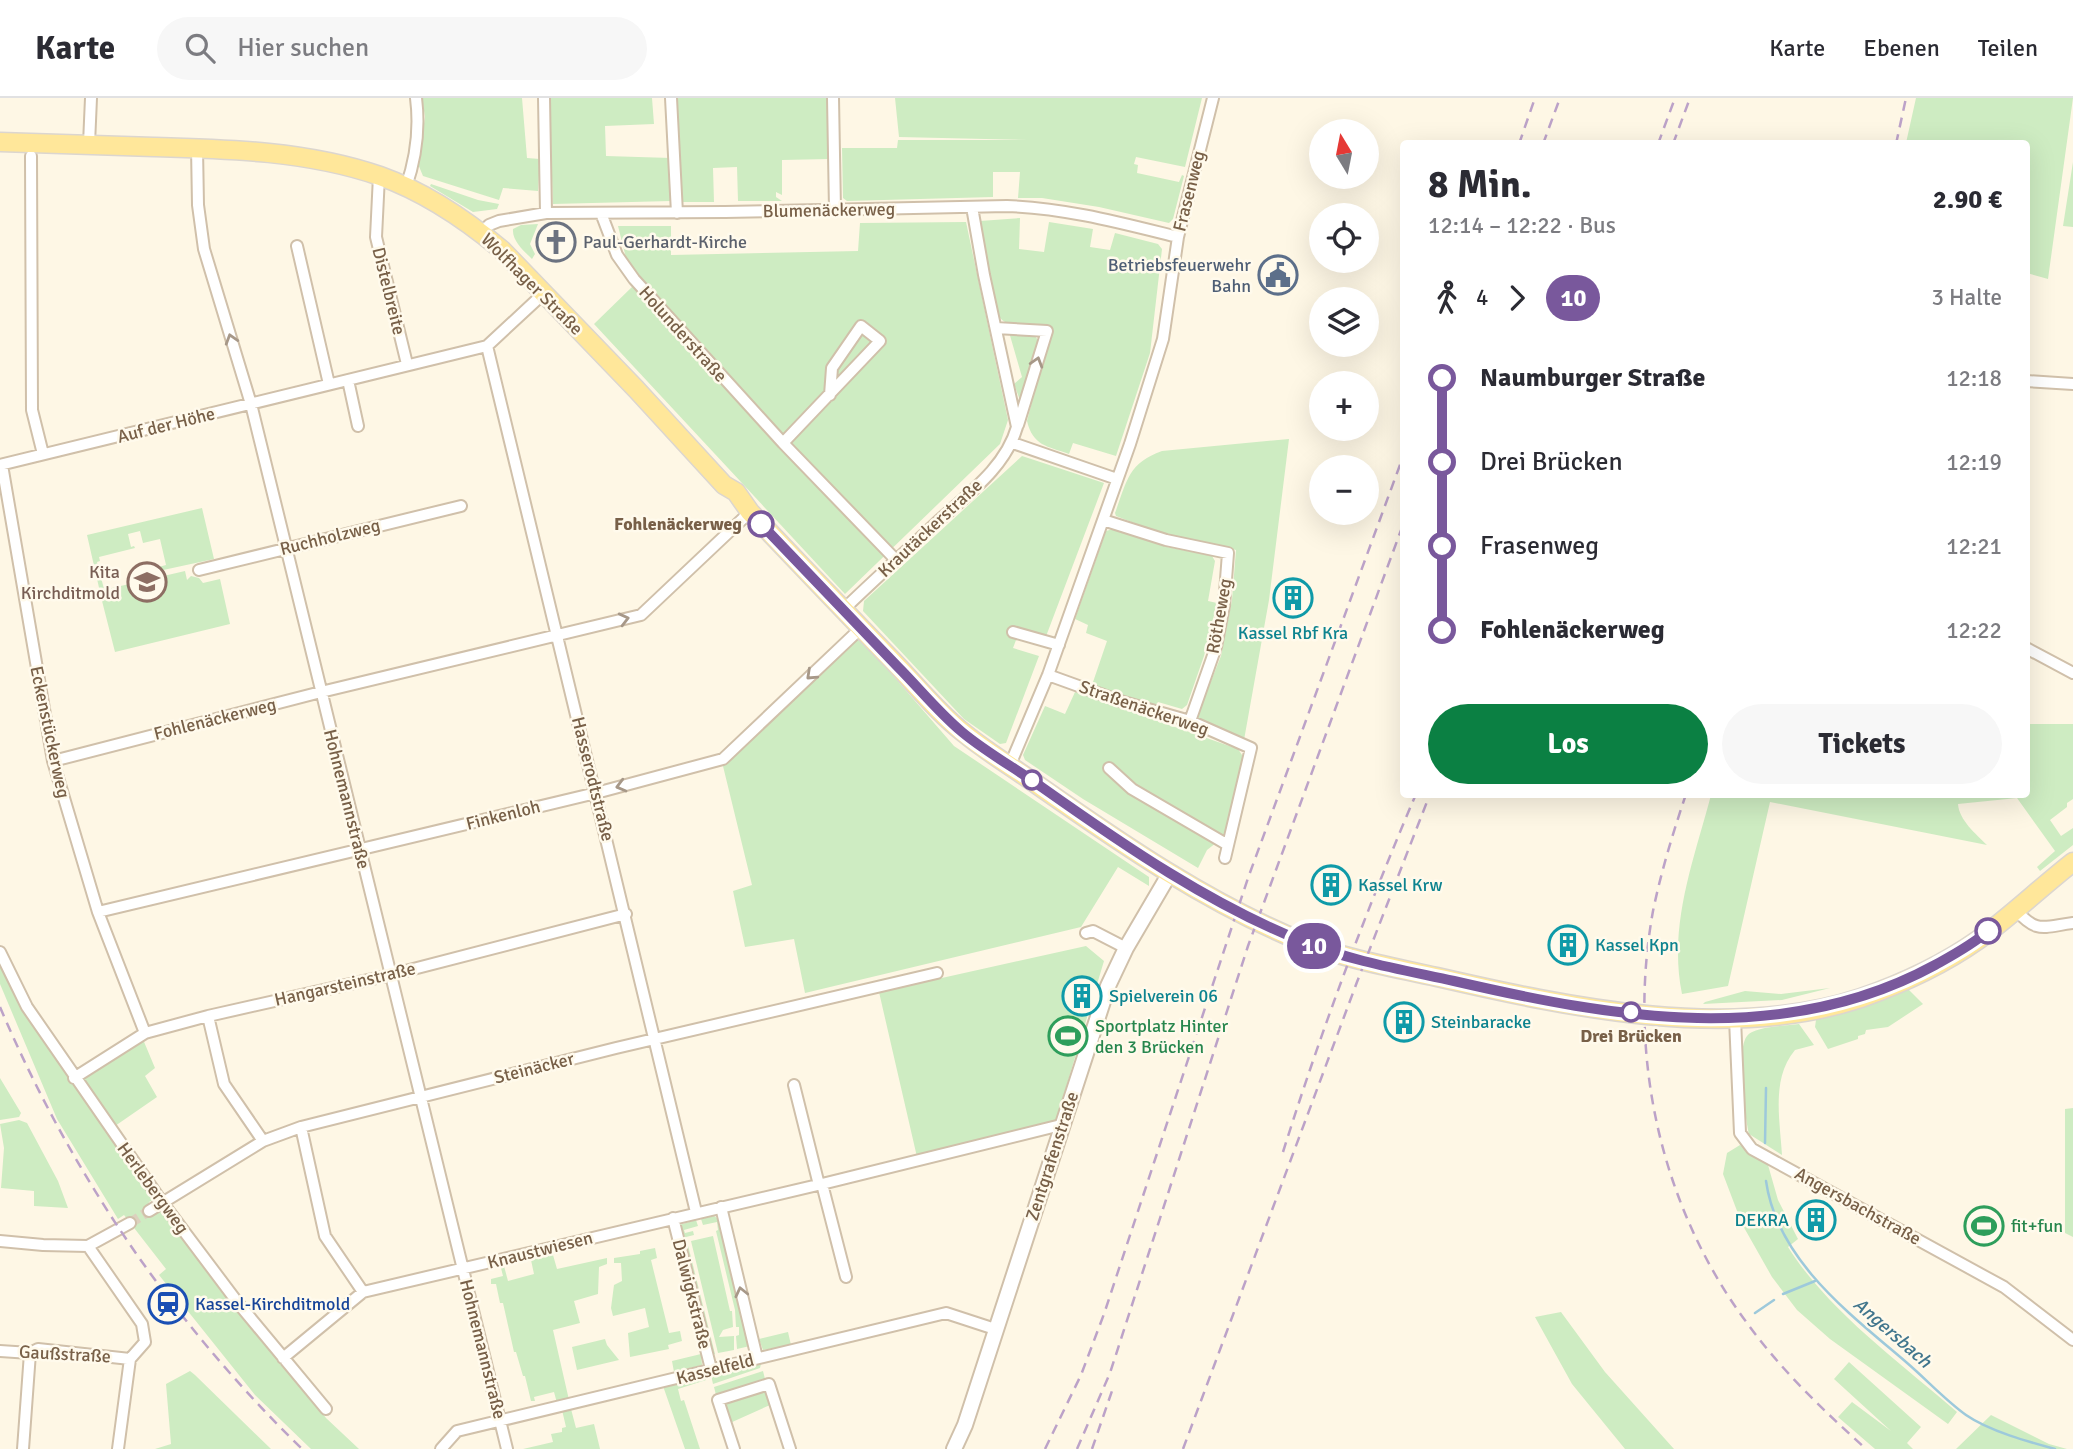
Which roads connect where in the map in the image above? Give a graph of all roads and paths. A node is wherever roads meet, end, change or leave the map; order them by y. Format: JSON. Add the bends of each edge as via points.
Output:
{"nodes":[{"id":1,"x":92,"y":98,"type":"edge"},
{"id":2,"x":416,"y":98,"type":"edge"},
{"id":3,"x":544,"y":98,"type":"edge"},
{"id":4,"x":671,"y":98,"type":"edge"},
{"id":5,"x":833,"y":98,"type":"edge"},
{"id":6,"x":1213,"y":98,"type":"edge"},
{"id":7,"x":0,"y":142,"type":"edge"},
{"id":8,"x":89,"y":144,"type":"junction"},
{"id":9,"x":197,"y":148,"type":"junction"},
{"id":10,"x":32,"y":156,"type":"dead end"},
{"id":11,"x":379,"y":176,"type":"junction"},
{"id":12,"x":406,"y":187,"type":"junction"},
{"id":13,"x":972,"y":207,"type":"junction"},
{"id":14,"x":835,"y":210,"type":"junction"},
{"id":15,"x":546,"y":213,"type":"junction"},
{"id":16,"x":601,"y":213,"type":"junction"},
{"id":17,"x":677,"y":213,"type":"junction"},
{"id":18,"x":481,"y":233,"type":"junction"},
{"id":19,"x":1178,"y":237,"type":"junction"},
{"id":20,"x":297,"y":246,"type":"dead end"},
{"id":21,"x":543,"y":294,"type":"junction"},
{"id":22,"x":996,"y":328,"type":"junction"},
{"id":23,"x":487,"y":346,"type":"junction"},
{"id":24,"x":407,"y":365,"type":"junction"},
{"id":25,"x":348,"y":380,"type":"junction"},
{"id":26,"x":2030,"y":381,"type":"edge"},
{"id":27,"x":330,"y":384,"type":"junction"},
{"id":28,"x":2073,"y":384,"type":"edge"},
{"id":29,"x":830,"y":395,"type":"junction"},
{"id":30,"x":251,"y":404,"type":"junction"},
{"id":31,"x":358,"y":426,"type":"dead end"},
{"id":32,"x":1017,"y":427,"type":"junction"},
{"id":33,"x":783,"y":443,"type":"junction"},
{"id":34,"x":1013,"y":443,"type":"junction"},
{"id":35,"x":43,"y":454,"type":"junction"},
{"id":36,"x":1,"y":465,"type":"edge"},
{"id":37,"x":1117,"y":479,"type":"junction"},
{"id":38,"x":461,"y":506,"type":"dead end"},
{"id":39,"x":747,"y":509,"type":"junction"},
{"id":40,"x":1103,"y":520,"type":"junction"},
{"id":41,"x":287,"y":547,"type":"junction"},
{"id":42,"x":895,"y":561,"type":"junction"},
{"id":43,"x":199,"y":569,"type":"dead end"},
{"id":44,"x":843,"y":610,"type":"junction"},
{"id":45,"x":861,"y":628,"type":"junction"},
{"id":46,"x":1013,"y":632,"type":"dead end"},
{"id":47,"x":558,"y":636,"type":"junction"},
{"id":48,"x":1059,"y":645,"type":"junction"},
{"id":49,"x":2030,"y":650,"type":"edge"},
{"id":50,"x":2073,"y":673,"type":"edge"},
{"id":51,"x":1048,"y":675,"type":"junction"},
{"id":52,"x":321,"y":692,"type":"junction"},
{"id":53,"x":1190,"y":721,"type":"junction"},
{"id":54,"x":53,"y":761,"type":"junction"},
{"id":55,"x":1010,"y":765,"type":"junction"},
{"id":56,"x":1109,"y":768,"type":"dead end"},
{"id":57,"x":596,"y":793,"type":"junction"},
{"id":58,"x":1228,"y":845,"type":"junction"},
{"id":59,"x":360,"y":849,"type":"junction"},
{"id":60,"x":1225,"y":858,"type":"dead end"},
{"id":61,"x":2073,"y":862,"type":"edge"},
{"id":62,"x":1170,"y":873,"type":"junction"},
{"id":63,"x":2015,"y":909,"type":"junction"},
{"id":64,"x":98,"y":912,"type":"junction"},
{"id":65,"x":626,"y":914,"type":"junction"},
{"id":66,"x":2073,"y":923,"type":"edge"},
{"id":67,"x":1086,"y":933,"type":"dead end"},
{"id":68,"x":1126,"y":948,"type":"junction"},
{"id":69,"x":0,"y":952,"type":"edge"},
{"id":70,"x":937,"y":973,"type":"dead end"},
{"id":71,"x":390,"y":975,"type":"junction"},
{"id":72,"x":208,"y":1016,"type":"junction"},
{"id":73,"x":1735,"y":1019,"type":"junction"},
{"id":74,"x":145,"y":1033,"type":"junction"},
{"id":75,"x":654,"y":1039,"type":"junction"},
{"id":76,"x":74,"y":1078,"type":"junction"},
{"id":77,"x":794,"y":1085,"type":"dead end"},
{"id":78,"x":421,"y":1095,"type":"junction"},
{"id":79,"x":1061,"y":1125,"type":"junction"},
{"id":80,"x":301,"y":1126,"type":"junction"},
{"id":81,"x":263,"y":1141,"type":"junction"},
{"id":82,"x":820,"y":1185,"type":"junction"},
{"id":83,"x":162,"y":1202,"type":"junction"},
{"id":84,"x":721,"y":1207,"type":"junction"},
{"id":85,"x":149,"y":1211,"type":"tunnel mouth"},
{"id":86,"x":696,"y":1212,"type":"junction"},
{"id":87,"x":673,"y":1218,"type":"junction"},
{"id":88,"x":130,"y":1223,"type":"tunnel mouth"},
{"id":89,"x":0,"y":1241,"type":"edge"},
{"id":90,"x":88,"y":1246,"type":"junction"},
{"id":91,"x":464,"y":1269,"type":"junction"},
{"id":92,"x":846,"y":1277,"type":"dead end"},
{"id":93,"x":363,"y":1292,"type":"junction"},
{"id":94,"x":995,"y":1329,"type":"junction"},
{"id":95,"x":2073,"y":1340,"type":"edge"},
{"id":96,"x":0,"y":1351,"type":"edge"},
{"id":97,"x":30,"y":1353,"type":"junction"},
{"id":98,"x":757,"y":1358,"type":"junction"},
{"id":99,"x":130,"y":1359,"type":"junction"},
{"id":100,"x":283,"y":1359,"type":"junction"},
{"id":101,"x":710,"y":1370,"type":"junction"},
{"id":102,"x":326,"y":1409,"type":"dead end"},
{"id":103,"x":500,"y":1421,"type":"junction"},
{"id":104,"x":23,"y":1449,"type":"edge"},
{"id":105,"x":118,"y":1449,"type":"edge"},
{"id":106,"x":440,"y":1449,"type":"edge"},
{"id":107,"x":507,"y":1449,"type":"edge"},
{"id":108,"x":734,"y":1449,"type":"edge"},
{"id":109,"x":790,"y":1449,"type":"edge"},
{"id":110,"x":954,"y":1449,"type":"edge"}],
"edges":[{"from":1,"to":8,"type":"street"},
{"from":2,"to":12,"type":"street","via":[[417,142]]},
{"from":3,"to":15,"type":"street"},
{"from":4,"to":17,"type":"street"},
{"from":5,"to":14,"type":"street"},
{"from":6,"to":19,"type":"street","name":"Frasenweg"},
{"from":7,"to":8,"type":"main road","name":"Wolfhager Straße"},
{"from":8,"to":9,"type":"main road","name":"Wolfhager Straße"},
{"from":9,"to":11,"type":"main road","name":"Wolfhager Straße","via":[[310,158]]},
{"from":30,"to":9,"type":"street","name":"Hohnemannstraße","one_way":true,"via":[[204,249]]},
{"from":10,"to":35,"type":"street","via":[[32,410]]},
{"from":11,"to":12,"type":"main road","name":"Wolfhager Straße"},
{"from":11,"to":24,"type":"street","name":"Distelbreite","via":[[376,237]]},
{"from":12,"to":18,"type":"main road","name":"Wolfhager Straße"},
{"from":13,"to":14,"type":"street","name":"Blumenäckerweg"},
{"from":13,"to":19,"type":"street","name":"Blumenäckerweg","via":[[1045,207]]},
{"from":13,"to":22,"type":"street","name":"Krautäckerstraße"},
{"from":14,"to":17,"type":"street","name":"Blumenäckerweg"},
{"from":15,"to":16,"type":"street","name":"Blumenäckerweg"},
{"from":15,"to":18,"type":"street","name":"Blumenäckerweg","via":[[499,221]]},
{"from":16,"to":17,"type":"street","name":"Blumenäckerweg"},
{"from":16,"to":33,"type":"street","name":"Holunderstraße","via":[[617,255],[634,279]]},
{"from":18,"to":21,"type":"main road","name":"Wolfhager Straße"},
{"from":19,"to":37,"type":"street","name":"Frasenweg","via":[[1163,339]]},
{"from":20,"to":27,"type":"street"},
{"from":21,"to":23,"type":"street","name":"Auf der Höhe"},
{"from":21,"to":39,"type":"main road","name":"Wolfhager Straße","via":[[724,485],[740,496]]},
{"from":22,"to":32,"type":"street","name":"Krautäckerstraße"},
{"from":32,"to":22,"type":"street","name":"Krautäckerstraße","one_way":true,"via":[[1047,331]]},
{"from":23,"to":24,"type":"street","name":"Auf der Höhe"},
{"from":23,"to":47,"type":"street","name":"Hasserodtstraße"},
{"from":24,"to":25,"type":"street","name":"Auf der Höhe"},
{"from":25,"to":27,"type":"street","name":"Auf der Höhe"},
{"from":25,"to":31,"type":"street"},
{"from":26,"to":28,"type":"street"},
{"from":27,"to":30,"type":"street","name":"Auf der Höhe"},
{"from":29,"to":29,"type":"street","via":[[880,341],[861,326],[832,368]]},
{"from":29,"to":33,"type":"street"},
{"from":30,"to":35,"type":"street","name":"Auf der Höhe"},
{"from":30,"to":41,"type":"street","name":"Hohnemannstraße"},
{"from":32,"to":34,"type":"street","name":"Krautäckerstraße"},
{"from":33,"to":42,"type":"street","name":"Holunderstraße"},
{"from":34,"to":37,"type":"street"},
{"from":34,"to":42,"type":"street","name":"Krautäckerstraße","via":[[979,483]]},
{"from":35,"to":36,"type":"street","name":"Auf der Höhe"},
{"from":36,"to":54,"type":"street","name":"Eckenstückerweg"},
{"from":37,"to":40,"type":"street","name":"Frasenweg"},
{"from":38,"to":41,"type":"street","name":"Ruchholzweg"},
{"from":39,"to":44,"type":"main road","name":"Wolfhager Straße"},
{"from":47,"to":39,"type":"street","name":"Fohlenäckerweg","one_way":true,"via":[[641,615]]},
{"from":40,"to":48,"type":"street","name":"Frasenweg"},
{"from":40,"to":53,"type":"street","name":"Rötheweg","via":[[1228,553],[1216,647]]},
{"from":41,"to":43,"type":"street","name":"Ruchholzweg"},
{"from":41,"to":52,"type":"street","name":"Hohnemannstraße"},
{"from":42,"to":44,"type":"street","name":"Krautäckerstraße"},
{"from":44,"to":45,"type":"main road","name":"Wolfhager Straße"},
{"from":45,"to":55,"type":"main road","name":"Wolfhager Straße","via":[[962,732]]},
{"from":45,"to":57,"type":"street","name":"Finkenloh","one_way":true,"via":[[723,759]]},
{"from":46,"to":48,"type":"street"},
{"from":47,"to":52,"type":"street","name":"Fohlenäckerweg"},
{"from":47,"to":57,"type":"street","name":"Hasserodtstraße"},
{"from":48,"to":51,"type":"street","name":"Frasenweg"},
{"from":49,"to":50,"type":"street"},
{"from":51,"to":53,"type":"street","name":"Straßenäckerweg"},
{"from":51,"to":55,"type":"street","name":"Frasenweg"},
{"from":52,"to":54,"type":"street","name":"Fohlenäckerweg"},
{"from":52,"to":59,"type":"street","name":"Hohnemannstraße"},
{"from":53,"to":58,"type":"street","name":"Straßenäckerweg","via":[[1251,748]]},
{"from":54,"to":64,"type":"street","name":"Eckenstückerweg"},
{"from":55,"to":62,"type":"main road","name":"Wolfhager Straße"},
{"from":56,"to":58,"type":"street","via":[[1132,789]]},
{"from":57,"to":59,"type":"street","name":"Finkenloh"},
{"from":57,"to":65,"type":"street","name":"Hasserodtstraße"},
{"from":58,"to":60,"type":"street","name":"Straßenäckerweg"},
{"from":59,"to":64,"type":"street","name":"Finkenloh"},
{"from":59,"to":71,"type":"street","name":"Hohnemannstraße"},
{"from":61,"to":63,"type":"main road","name":"Wolfhager Straße"},
{"from":62,"to":68,"type":"street","name":"Zentgrafenstraße"},
{"from":62,"to":73,"type":"main road","name":"Wolfhager Straße","via":[[1306,943],[1384,965],[1562,1004]]},
{"from":63,"to":66,"type":"street","via":[[2035,928]]},
{"from":63,"to":73,"type":"main road","name":"Wolfhager Straße","via":[[1977,941],[1891,986],[1837,1005]]},
{"from":64,"to":74,"type":"street","name":"Eckenstückerweg"},
{"from":65,"to":71,"type":"street","name":"Hangarsteinstraße"},
{"from":65,"to":75,"type":"street","name":"Hasserodtstraße"},
{"from":67,"to":68,"type":"street"},
{"from":68,"to":79,"type":"street","name":"Zentgrafenstraße","via":[[1108,986]]},
{"from":69,"to":76,"type":"street","name":"Herlebergweg","via":[[27,1007]]},
{"from":70,"to":75,"type":"street","name":"Steinäcker"},
{"from":71,"to":72,"type":"street","name":"Hangarsteinstraße"},
{"from":71,"to":78,"type":"street","name":"Hohnemannstraße"},
{"from":72,"to":74,"type":"street","name":"Hangarsteinstraße"},
{"from":72,"to":81,"type":"street","via":[[224,1084]]},
{"from":73,"to":95,"type":"street","name":"Angersbachstraße","via":[[1740,1133],[1752,1149],[2004,1287]]},
{"from":74,"to":76,"type":"street","name":"Hangarsteinstraße"},
{"from":75,"to":78,"type":"street","name":"Steinäcker"},
{"from":75,"to":86,"type":"street","name":"Hasserodtstraße"},
{"from":76,"to":83,"type":"street","name":"Herlebergweg"},
{"from":77,"to":82,"type":"street"},
{"from":78,"to":80,"type":"street","name":"Steinäcker"},
{"from":78,"to":91,"type":"street","name":"Hohnemannstraße"},
{"from":79,"to":82,"type":"street","name":"Knaustwiesen"},
{"from":79,"to":94,"type":"street","name":"Zentgrafenstraße"},
{"from":80,"to":81,"type":"street","name":"Steinäcker"},
{"from":80,"to":93,"type":"street","via":[[326,1236]]},
{"from":81,"to":83,"type":"street","name":"Steinäcker"},
{"from":82,"to":84,"type":"street","name":"Knaustwiesen"},
{"from":82,"to":92,"type":"street"},
{"from":83,"to":85,"type":"street","name":"Steinäcker"},
{"from":83,"to":100,"type":"street","name":"Herlebergweg"},
{"from":84,"to":86,"type":"street","name":"Knaustwiesen"},
{"from":98,"to":84,"type":"street","one_way":true},
{"from":86,"to":87,"type":"street","name":"Knaustwiesen"},
{"from":87,"to":91,"type":"street","name":"Knaustwiesen"},
{"from":87,"to":101,"type":"street","name":"Dalwigkstraße"},
{"from":88,"to":90,"type":"street"},
{"from":89,"to":90,"type":"street"},
{"from":90,"to":99,"type":"street","via":[[142,1324],[145,1342]]},
{"from":91,"to":93,"type":"street","name":"Knaustwiesen"},
{"from":91,"to":103,"type":"street","name":"Hohnemannstraße"},
{"from":93,"to":100,"type":"street","name":"Knaustwiesen"},
{"from":94,"to":98,"type":"street","name":"Kasselfeld","via":[[946,1313]]},
{"from":94,"to":110,"type":"street","name":"Zentgrafenstraße"},
{"from":96,"to":97,"type":"street","name":"Gaußstraße"},
{"from":97,"to":99,"type":"street","name":"Gaußstraße","via":[[38,1349]]},
{"from":97,"to":104,"type":"street"},
{"from":98,"to":101,"type":"street","name":"Kasselfeld"},
{"from":99,"to":105,"type":"street"},
{"from":100,"to":102,"type":"street","name":"Herlebergweg"},
{"from":101,"to":103,"type":"street","name":"Kasselfeld"},
{"from":103,"to":106,"type":"street","name":"Kasselfeld","via":[[457,1432]]},
{"from":103,"to":107,"type":"street","name":"Hohnemannstraße"},
{"from":108,"to":109,"type":"street","via":[[718,1400],[769,1384]]}]}
